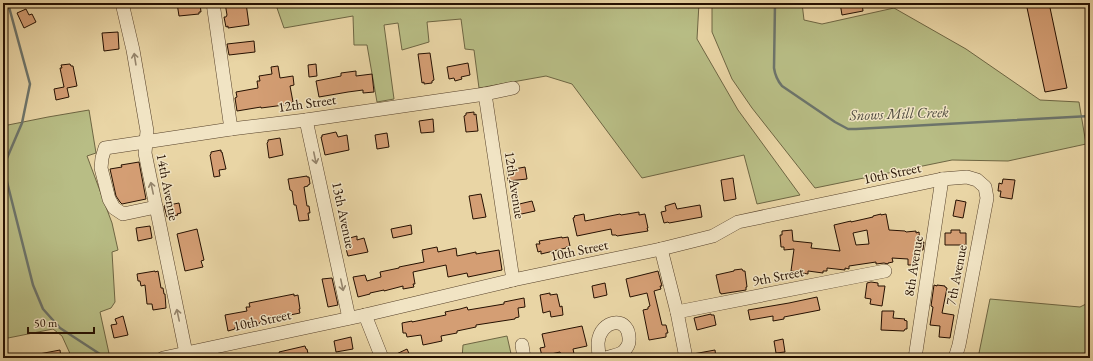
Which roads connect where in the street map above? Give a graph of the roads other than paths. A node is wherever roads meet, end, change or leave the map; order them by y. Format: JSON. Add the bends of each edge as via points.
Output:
{"nodes":[{"id":1,"x":122,"y":3,"type":"edge"},
{"id":2,"x":213,"y":3,"type":"edge"},
{"id":3,"x":513,"y":88,"type":"dead end"},
{"id":4,"x":485,"y":94,"type":"junction"},
{"id":5,"x":306,"y":120,"type":"junction"},
{"id":6,"x":231,"y":129,"type":"junction"},
{"id":7,"x":145,"y":141,"type":"junction"},
{"id":8,"x":942,"y":179,"type":"junction"},
{"id":9,"x":987,"y":198,"type":"joint"},
{"id":10,"x":156,"y":207,"type":"junction"},
{"id":11,"x":661,"y":249,"type":"junction"},
{"id":12,"x":885,"y":271,"type":"dead end"},
{"id":13,"x":513,"y":280,"type":"junction"},
{"id":14,"x":677,"y":312,"type":"junction"},
{"id":15,"x":365,"y":315,"type":"junction"},
{"id":16,"x":349,"y":318,"type":"junction"},
{"id":17,"x":522,"y":345,"type":"dead end"},
{"id":18,"x":186,"y":353,"type":"junction"},
{"id":19,"x":163,"y":358,"type":"edge"},
{"id":20,"x":382,"y":358,"type":"edge"},
{"id":21,"x":524,"y":358,"type":"edge"},
{"id":22,"x":599,"y":358,"type":"edge"},
{"id":23,"x":606,"y":358,"type":"edge"},
{"id":24,"x":686,"y":358,"type":"edge"},
{"id":25,"x":915,"y":358,"type":"edge"},
{"id":26,"x":955,"y":358,"type":"edge"}],
"edges":[{"from":7,"to":1,"type":"street","name":"14th Avenue","one_way":true,"via":[[146,132],[136,65]]},
{"from":2,"to":6,"type":"street"},
{"from":3,"to":4,"type":"street","name":"12th Street"},
{"from":4,"to":5,"type":"street","name":"12th Street"},
{"from":4,"to":13,"type":"street","name":"12th Avenue"},
{"from":5,"to":6,"type":"street","name":"12th Street"},
{"from":5,"to":16,"type":"street","name":"13th Avenue","one_way":true},
{"from":6,"to":7,"type":"street","name":"12th Street"},
{"from":10,"to":7,"type":"street","name":"14th Avenue","one_way":true},
{"from":7,"to":10,"type":"street","name":"12th Street","via":[[105,148],[101,168],[114,208],[123,214]]},
{"from":8,"to":9,"type":"street","name":"10th Street","via":[[967,176],[977,180],[985,187]]},
{"from":8,"to":11,"type":"street","name":"10th Street","via":[[738,222],[713,236]]},
{"from":8,"to":25,"type":"street","name":"8th Avenue"},
{"from":9,"to":26,"type":"street","name":"7th Avenue"},
{"from":18,"to":10,"type":"street","name":"14th Avenue","one_way":true},
{"from":11,"to":13,"type":"street","name":"10th Street"},
{"from":11,"to":14,"type":"street"},
{"from":12,"to":14,"type":"street","name":"9th Street"},
{"from":13,"to":15,"type":"street","name":"10th Street"},
{"from":14,"to":24,"type":"street"},
{"from":15,"to":16,"type":"street","name":"10th Street"},
{"from":15,"to":20,"type":"street"},
{"from":16,"to":18,"type":"street","name":"10th Street"},
{"from":17,"to":21,"type":"street"},
{"from":18,"to":19,"type":"street","name":"10th Street"},
{"from":22,"to":23,"type":"street","via":[[598,343],[603,328],[616,322],[626,327],[629,344],[623,352]]}]}
